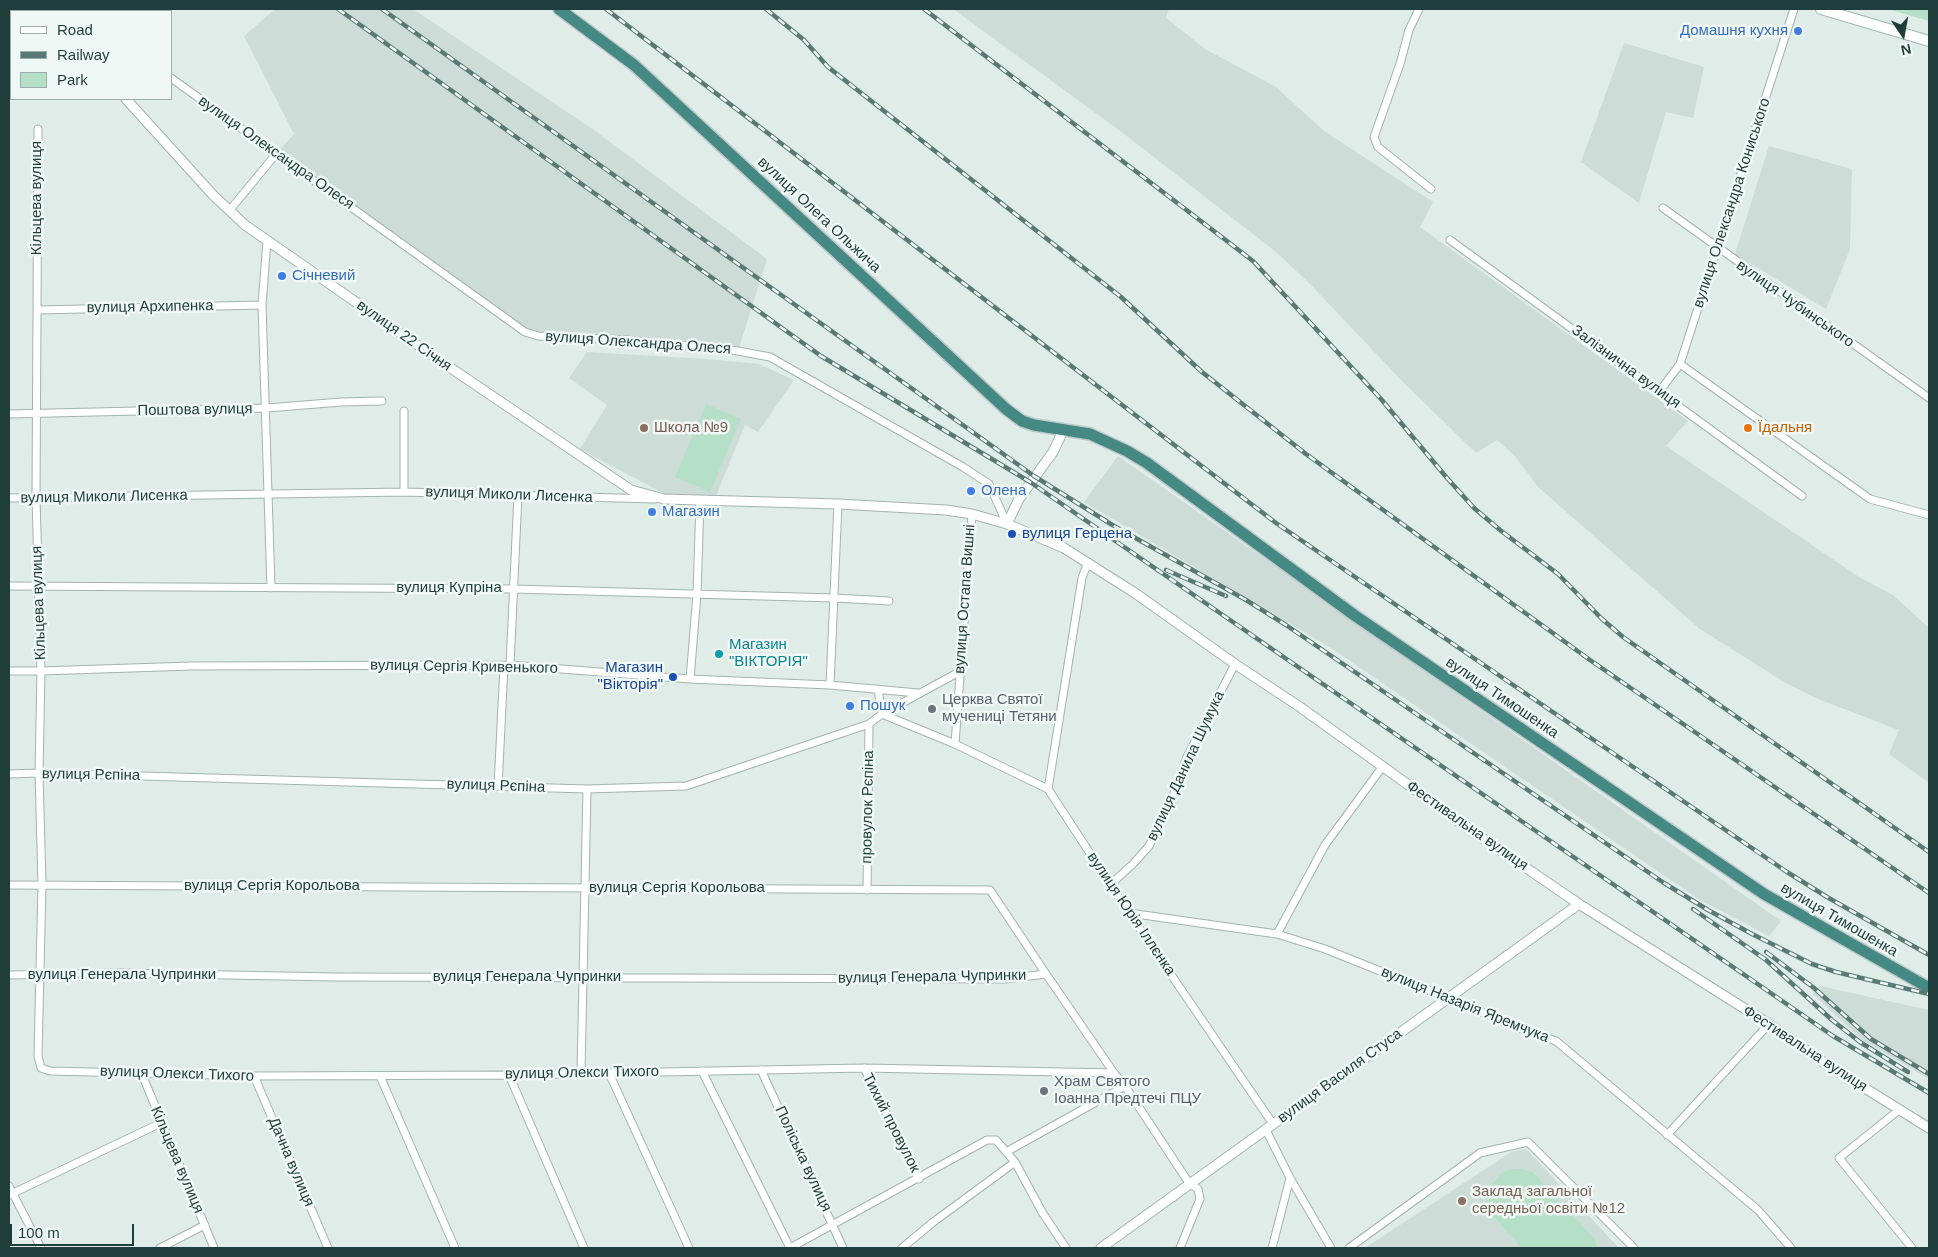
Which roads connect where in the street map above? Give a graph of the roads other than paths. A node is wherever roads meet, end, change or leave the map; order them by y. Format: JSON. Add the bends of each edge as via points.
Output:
{"nodes":[{"id":1,"x":559,"y":9,"type":"edge"},
{"id":2,"x":1419,"y":9,"type":"edge"},
{"id":3,"x":1794,"y":9,"type":"edge"},
{"id":4,"x":1821,"y":9,"type":"edge"},
{"id":5,"x":1929,"y":41,"type":"edge"},
{"id":6,"x":172,"y":79,"type":"edge"},
{"id":7,"x":127,"y":100,"type":"edge"},
{"id":8,"x":38,"y":129,"type":"dead end"},
{"id":9,"x":276,"y":154,"type":"junction"},
{"id":10,"x":1432,"y":189,"type":"dead end"},
{"id":11,"x":1663,"y":208,"type":"dead end"},
{"id":12,"x":229,"y":211,"type":"junction"},
{"id":13,"x":1450,"y":240,"type":"dead end"},
{"id":14,"x":267,"y":241,"type":"junction"},
{"id":15,"x":1717,"y":248,"type":"junction"},
{"id":16,"x":262,"y":305,"type":"junction"},
{"id":17,"x":37,"y":310,"type":"junction"},
{"id":18,"x":1680,"y":364,"type":"junction"},
{"id":19,"x":1659,"y":392,"type":"junction"},
{"id":20,"x":1929,"y":398,"type":"edge"},
{"id":21,"x":382,"y":401,"type":"dead end"},
{"id":22,"x":267,"y":408,"type":"junction"},
{"id":23,"x":404,"y":411,"type":"dead end"},
{"id":24,"x":36,"y":413,"type":"junction"},
{"id":25,"x":9,"y":414,"type":"edge"},
{"id":26,"x":1064,"y":429,"type":"junction"},
{"id":27,"x":404,"y":492,"type":"junction"},
{"id":28,"x":269,"y":495,"type":"junction"},
{"id":29,"x":518,"y":495,"type":"junction"},
{"id":30,"x":1802,"y":496,"type":"dead end"},
{"id":31,"x":9,"y":498,"type":"edge"},
{"id":32,"x":36,"y":498,"type":"junction"},
{"id":33,"x":664,"y":499,"type":"junction"},
{"id":34,"x":700,"y":501,"type":"junction"},
{"id":35,"x":838,"y":504,"type":"junction"},
{"id":36,"x":972,"y":514,"type":"junction"},
{"id":37,"x":1929,"y":515,"type":"edge"},
{"id":38,"x":1007,"y":524,"type":"junction"},
{"id":39,"x":1088,"y":562,"type":"junction"},
{"id":40,"x":9,"y":586,"type":"edge"},
{"id":41,"x":38,"y":586,"type":"junction"},
{"id":42,"x":271,"y":588,"type":"junction"},
{"id":43,"x":514,"y":589,"type":"junction"},
{"id":44,"x":697,"y":594,"type":"junction"},
{"id":45,"x":834,"y":598,"type":"junction"},
{"id":46,"x":890,"y":601,"type":"dead end"},
{"id":47,"x":1235,"y":664,"type":"junction"},
{"id":48,"x":507,"y":666,"type":"junction"},
{"id":49,"x":9,"y":670,"type":"edge"},
{"id":50,"x":41,"y":671,"type":"junction"},
{"id":51,"x":959,"y":672,"type":"junction"},
{"id":52,"x":690,"y":679,"type":"junction"},
{"id":53,"x":830,"y":685,"type":"junction"},
{"id":54,"x":878,"y":689,"type":"junction"},
{"id":55,"x":918,"y":693,"type":"junction"},
{"id":56,"x":882,"y":714,"type":"junction"},
{"id":57,"x":869,"y":724,"type":"junction"},
{"id":58,"x":955,"y":744,"type":"junction"},
{"id":59,"x":1383,"y":766,"type":"junction"},
{"id":60,"x":39,"y":773,"type":"junction"},
{"id":61,"x":9,"y":774,"type":"edge"},
{"id":62,"x":498,"y":786,"type":"junction"},
{"id":63,"x":587,"y":789,"type":"junction"},
{"id":64,"x":1048,"y":789,"type":"junction"},
{"id":65,"x":42,"y":884,"type":"junction"},
{"id":66,"x":1111,"y":884,"type":"junction"},
{"id":67,"x":9,"y":885,"type":"edge"},
{"id":68,"x":584,"y":887,"type":"junction"},
{"id":69,"x":867,"y":890,"type":"junction"},
{"id":70,"x":1579,"y":904,"type":"junction"},
{"id":71,"x":1129,"y":913,"type":"junction"},
{"id":72,"x":1277,"y":934,"type":"junction"},
{"id":73,"x":1046,"y":974,"type":"junction"},
{"id":74,"x":9,"y":975,"type":"edge"},
{"id":75,"x":38,"y":975,"type":"junction"},
{"id":76,"x":584,"y":977,"type":"junction"},
{"id":77,"x":1929,"y":988,"type":"edge"},
{"id":78,"x":1448,"y":998,"type":"junction"},
{"id":79,"x":1769,"y":1024,"type":"junction"},
{"id":80,"x":864,"y":1068,"type":"junction"},
{"id":81,"x":761,"y":1070,"type":"junction"},
{"id":82,"x":50,"y":1071,"type":"joint"},
{"id":83,"x":702,"y":1071,"type":"junction"},
{"id":84,"x":140,"y":1072,"type":"junction"},
{"id":85,"x":581,"y":1073,"type":"junction"},
{"id":86,"x":609,"y":1073,"type":"junction"},
{"id":87,"x":1114,"y":1073,"type":"junction"},
{"id":88,"x":509,"y":1075,"type":"junction"},
{"id":89,"x":254,"y":1076,"type":"junction"},
{"id":90,"x":380,"y":1076,"type":"junction"},
{"id":91,"x":1125,"y":1086,"type":"junction"},
{"id":92,"x":1899,"y":1110,"type":"junction"},
{"id":93,"x":161,"y":1123,"type":"junction"},
{"id":94,"x":1269,"y":1127,"type":"junction"},
{"id":95,"x":1929,"y":1128,"type":"edge"},
{"id":96,"x":1667,"y":1135,"type":"junction"},
{"id":97,"x":1006,"y":1152,"type":"junction"},
{"id":98,"x":1015,"y":1162,"type":"junction"},
{"id":99,"x":919,"y":1178,"type":"junction"},
{"id":100,"x":1290,"y":1178,"type":"junction"},
{"id":101,"x":1190,"y":1183,"type":"junction"},
{"id":102,"x":9,"y":1186,"type":"edge"},
{"id":103,"x":11,"y":1195,"type":"edge"},
{"id":104,"x":834,"y":1225,"type":"junction"},
{"id":105,"x":205,"y":1226,"type":"junction"},
{"id":106,"x":41,"y":1248,"type":"edge"},
{"id":107,"x":160,"y":1248,"type":"edge"},
{"id":108,"x":214,"y":1248,"type":"edge"},
{"id":109,"x":328,"y":1248,"type":"edge"},
{"id":110,"x":455,"y":1248,"type":"edge"},
{"id":111,"x":584,"y":1248,"type":"edge"},
{"id":112,"x":689,"y":1248,"type":"edge"},
{"id":113,"x":790,"y":1248,"type":"edge"},
{"id":114,"x":843,"y":1248,"type":"edge"},
{"id":115,"x":902,"y":1248,"type":"edge"},
{"id":116,"x":1066,"y":1248,"type":"edge"},
{"id":117,"x":1100,"y":1248,"type":"edge"},
{"id":118,"x":1180,"y":1248,"type":"edge"},
{"id":119,"x":1272,"y":1248,"type":"edge"},
{"id":120,"x":1331,"y":1248,"type":"edge"},
{"id":121,"x":1349,"y":1248,"type":"edge"},
{"id":122,"x":1634,"y":1248,"type":"edge"},
{"id":123,"x":1791,"y":1248,"type":"edge"},
{"id":124,"x":1912,"y":1248,"type":"edge"}],
"edges":[{"from":1,"to":26,"type":"highway","name":"вулиця Олега Ольжича","via":[[634,65],[1006,409],[1034,425]]},
{"from":2,"to":10,"type":"street","via":[[1374,137],[1378,147]]},
{"from":3,"to":15,"type":"street","name":"вулиця Олександра Кониського"},
{"from":4,"to":5,"type":"main road"},
{"from":6,"to":9,"type":"street","name":"вулиця Олександра Олеся"},
{"from":7,"to":12,"type":"street","name":"вулиця 22 Січня"},
{"from":8,"to":17,"type":"street","name":"Кільцева вулиця"},
{"from":9,"to":12,"type":"street"},
{"from":9,"to":38,"type":"street","name":"вулиця Олександра Олеся","via":[[525,332],[538,336],[738,350],[770,357],[988,484]]},
{"from":11,"to":15,"type":"street","name":"вулиця Чубинського"},
{"from":12,"to":14,"type":"street","name":"вулиця 22 Січня"},
{"from":13,"to":19,"type":"street","name":"Залізнична вулиця"},
{"from":14,"to":16,"type":"street"},
{"from":14,"to":33,"type":"street","name":"вулиця 22 Січня","via":[[632,490]]},
{"from":15,"to":18,"type":"street","name":"вулиця Олександра Кониського"},
{"from":15,"to":20,"type":"street","name":"вулиця Чубинського"},
{"from":16,"to":17,"type":"street","name":"вулиця Архипенка"},
{"from":16,"to":22,"type":"street"},
{"from":17,"to":24,"type":"street","name":"Кільцева вулиця"},
{"from":18,"to":19,"type":"street","name":"вулиця Олександра Кониського"},
{"from":18,"to":37,"type":"street","via":[[1870,499]]},
{"from":19,"to":30,"type":"street","name":"Залізнична вулиця"},
{"from":21,"to":22,"type":"street","name":"Поштова вулиця"},
{"from":22,"to":24,"type":"street","name":"Поштова вулиця"},
{"from":22,"to":28,"type":"street"},
{"from":23,"to":27,"type":"street"},
{"from":24,"to":25,"type":"street","name":"Поштова вулиця"},
{"from":24,"to":32,"type":"street","name":"Кільцева вулиця"},
{"from":26,"to":38,"type":"street","via":[[1053,452],[1019,499]]},
{"from":26,"to":77,"type":"highway","name":"вулиця Тимошенка","via":[[1105,440],[1147,463],[1354,615],[1764,894]]},
{"from":27,"to":28,"type":"street","name":"вулиця Миколи Лисенка"},
{"from":27,"to":29,"type":"street","name":"вулиця Миколи Лисенка"},
{"from":28,"to":32,"type":"street","name":"вулиця Миколи Лисенка"},
{"from":28,"to":42,"type":"street"},
{"from":29,"to":33,"type":"street","name":"вулиця Миколи Лисенка"},
{"from":29,"to":43,"type":"street"},
{"from":31,"to":32,"type":"street","name":"вулиця Миколи Лисенка"},
{"from":32,"to":41,"type":"street","name":"Кільцева вулиця"},
{"from":33,"to":34,"type":"street","name":"вулиця Миколи Лисенка"},
{"from":34,"to":35,"type":"street","name":"вулиця Миколи Лисенка"},
{"from":34,"to":44,"type":"street"},
{"from":35,"to":36,"type":"street","name":"вулиця Миколи Лисенка","via":[[928,508]]},
{"from":35,"to":45,"type":"street"},
{"from":36,"to":38,"type":"street","name":"вулиця Миколи Лисенка"},
{"from":36,"to":51,"type":"street","name":"вулиця Остапа Вишні"},
{"from":38,"to":39,"type":"street","name":"Фестивальна вулиця"},
{"from":39,"to":47,"type":"street","name":"Фестивальна вулиця"},
{"from":39,"to":64,"type":"street","via":[[1082,578]]},
{"from":40,"to":41,"type":"street","name":"вулиця Купріна"},
{"from":41,"to":42,"type":"street","name":"вулиця Купріна"},
{"from":41,"to":50,"type":"street","name":"Кільцева вулиця"},
{"from":42,"to":43,"type":"street","name":"вулиця Купріна"},
{"from":43,"to":44,"type":"street","name":"вулиця Купріна"},
{"from":43,"to":48,"type":"street"},
{"from":44,"to":45,"type":"street","name":"вулиця Купріна"},
{"from":44,"to":52,"type":"street"},
{"from":45,"to":46,"type":"street","name":"вулиця Купріна"},
{"from":45,"to":53,"type":"street"},
{"from":47,"to":59,"type":"street","name":"Фестивальна вулиця"},
{"from":47,"to":66,"type":"street","name":"вулиця Данила Шумука","via":[[1187,757],[1170,805],[1149,846]]},
{"from":48,"to":50,"type":"street","name":"вулиця Сергія Кривенького","via":[[201,666]]},
{"from":48,"to":52,"type":"street","name":"вулиця Сергія Кривенького"},
{"from":48,"to":62,"type":"street"},
{"from":49,"to":50,"type":"street","name":"вулиця Сергія Кривенького"},
{"from":50,"to":60,"type":"street","name":"Кільцева вулиця"},
{"from":51,"to":55,"type":"street","name":"вулиця Рєпіна"},
{"from":51,"to":58,"type":"street","name":"вулиця Остапа Вишні"},
{"from":52,"to":53,"type":"street","name":"вулиця Сергія Кривенького"},
{"from":53,"to":54,"type":"street","name":"вулиця Сергія Кривенького"},
{"from":54,"to":55,"type":"street","name":"вулиця Сергія Кривенького"},
{"from":54,"to":56,"type":"street"},
{"from":55,"to":56,"type":"street","name":"вулиця Рєпіна"},
{"from":56,"to":57,"type":"street","name":"вулиця Рєпіна"},
{"from":56,"to":58,"type":"street"},
{"from":57,"to":63,"type":"street","name":"вулиця Рєпіна","via":[[686,786]]},
{"from":57,"to":69,"type":"street","name":"провулок Рєпіна"},
{"from":58,"to":64,"type":"street"},
{"from":59,"to":70,"type":"street","name":"Фестивальна вулиця"},
{"from":59,"to":72,"type":"street","via":[[1325,845]]},
{"from":60,"to":61,"type":"street","name":"вулиця Рєпіна"},
{"from":60,"to":62,"type":"street","name":"вулиця Рєпіна"},
{"from":60,"to":65,"type":"street","name":"Кільцева вулиця"},
{"from":62,"to":63,"type":"street","name":"вулиця Рєпіна"},
{"from":63,"to":68,"type":"street"},
{"from":64,"to":66,"type":"street","name":"вулиця Юрія Іллєнка"},
{"from":65,"to":67,"type":"street","name":"вулиця Сергія Корольова"},
{"from":65,"to":68,"type":"street","name":"вулиця Сергія Корольова"},
{"from":65,"to":75,"type":"street","name":"Кільцева вулиця"},
{"from":66,"to":71,"type":"street","name":"вулиця Юрія Іллєнка"},
{"from":68,"to":69,"type":"street","name":"вулиця Сергія Корольова"},
{"from":68,"to":76,"type":"street"},
{"from":69,"to":73,"type":"street","name":"вулиця Сергія Корольова","via":[[990,890]]},
{"from":70,"to":78,"type":"street","name":"вулиця Василя Стуса"},
{"from":70,"to":79,"type":"street","name":"Фестивальна вулиця"},
{"from":71,"to":72,"type":"street","name":"вулиця Назарія Яремчука"},
{"from":71,"to":94,"type":"street","name":"вулиця Юрія Іллєнка"},
{"from":72,"to":78,"type":"street","name":"вулиця Назарія Яремчука","via":[[1325,949]]},
{"from":73,"to":76,"type":"street","name":"вулиця Генерала Чупринки","via":[[1004,979]]},
{"from":73,"to":87,"type":"street","name":"вулиця Сергія Корольова"},
{"from":74,"to":75,"type":"street","name":"вулиця Генерала Чупринки"},
{"from":75,"to":76,"type":"street","name":"вулиця Генерала Чупринки"},
{"from":75,"to":82,"type":"street","name":"Кільцева вулиця","via":[[38,1056],[41,1068]]},
{"from":76,"to":85,"type":"street"},
{"from":78,"to":94,"type":"street","name":"вулиця Василя Стуса"},
{"from":78,"to":96,"type":"street","name":"вулиця Назарія Яремчука","via":[[1556,1041]]},
{"from":79,"to":92,"type":"street","name":"Фестивальна вулиця"},
{"from":79,"to":96,"type":"street"},
{"from":80,"to":81,"type":"street","name":"вулиця Олекси Тихого"},
{"from":80,"to":87,"type":"street","name":"вулиця Олекси Тихого"},
{"from":80,"to":99,"type":"street","name":"Тихий провулок"},
{"from":81,"to":83,"type":"street","name":"вулиця Олекси Тихого"},
{"from":81,"to":104,"type":"street","name":"Поліська вулиця"},
{"from":82,"to":84,"type":"street","name":"вулиця Олекси Тихого"},
{"from":83,"to":86,"type":"street","name":"вулиця Олекси Тихого"},
{"from":83,"to":113,"type":"street"},
{"from":84,"to":89,"type":"street","name":"вулиця Олекси Тихого"},
{"from":84,"to":93,"type":"street","name":"Кільцева вулиця"},
{"from":85,"to":86,"type":"street","name":"вулиця Олекси Тихого"},
{"from":85,"to":88,"type":"street","name":"вулиця Олекси Тихого"},
{"from":86,"to":112,"type":"street"},
{"from":87,"to":91,"type":"street","name":"вулиця Сергія Корольова"},
{"from":88,"to":90,"type":"street","name":"вулиця Олекси Тихого"},
{"from":88,"to":111,"type":"street"},
{"from":89,"to":90,"type":"street","name":"вулиця Олекси Тихого"},
{"from":89,"to":109,"type":"street","name":"Дачна вулиця"},
{"from":90,"to":110,"type":"street"},
{"from":91,"to":97,"type":"street"},
{"from":91,"to":101,"type":"street","name":"вулиця Сергія Корольова"},
{"from":92,"to":95,"type":"street","name":"Фестивальна вулиця"},
{"from":92,"to":124,"type":"street","via":[[1839,1158]]},
{"from":93,"to":103,"type":"street"},
{"from":93,"to":105,"type":"street","name":"Кільцева вулиця"},
{"from":94,"to":100,"type":"street","name":"вулиця Юрія Іллєнка"},
{"from":94,"to":101,"type":"street","name":"вулиця Василя Стуса"},
{"from":96,"to":123,"type":"street","name":"вулиця Назарія Яремчука","via":[[1758,1210]]},
{"from":97,"to":98,"type":"street"},
{"from":97,"to":99,"type":"street","via":[[996,1140],[987,1140]]},
{"from":98,"to":115,"type":"street"},
{"from":98,"to":116,"type":"street"},
{"from":99,"to":104,"type":"street"},
{"from":100,"to":119,"type":"street"},
{"from":100,"to":120,"type":"street","name":"вулиця Юрія Іллєнка"},
{"from":101,"to":117,"type":"street","name":"вулиця Василя Стуса"},
{"from":101,"to":118,"type":"street","name":"вулиця Сергія Корольова","via":[[1198,1189],[1200,1199]]},
{"from":102,"to":103,"type":"street"},
{"from":103,"to":106,"type":"street"},
{"from":104,"to":113,"type":"street"},
{"from":104,"to":114,"type":"street","name":"Поліська вулиця"},
{"from":105,"to":107,"type":"street"},
{"from":105,"to":108,"type":"street","name":"Кільцева вулиця"},
{"from":121,"to":122,"type":"street","via":[[1480,1154],[1528,1142]]}]}
